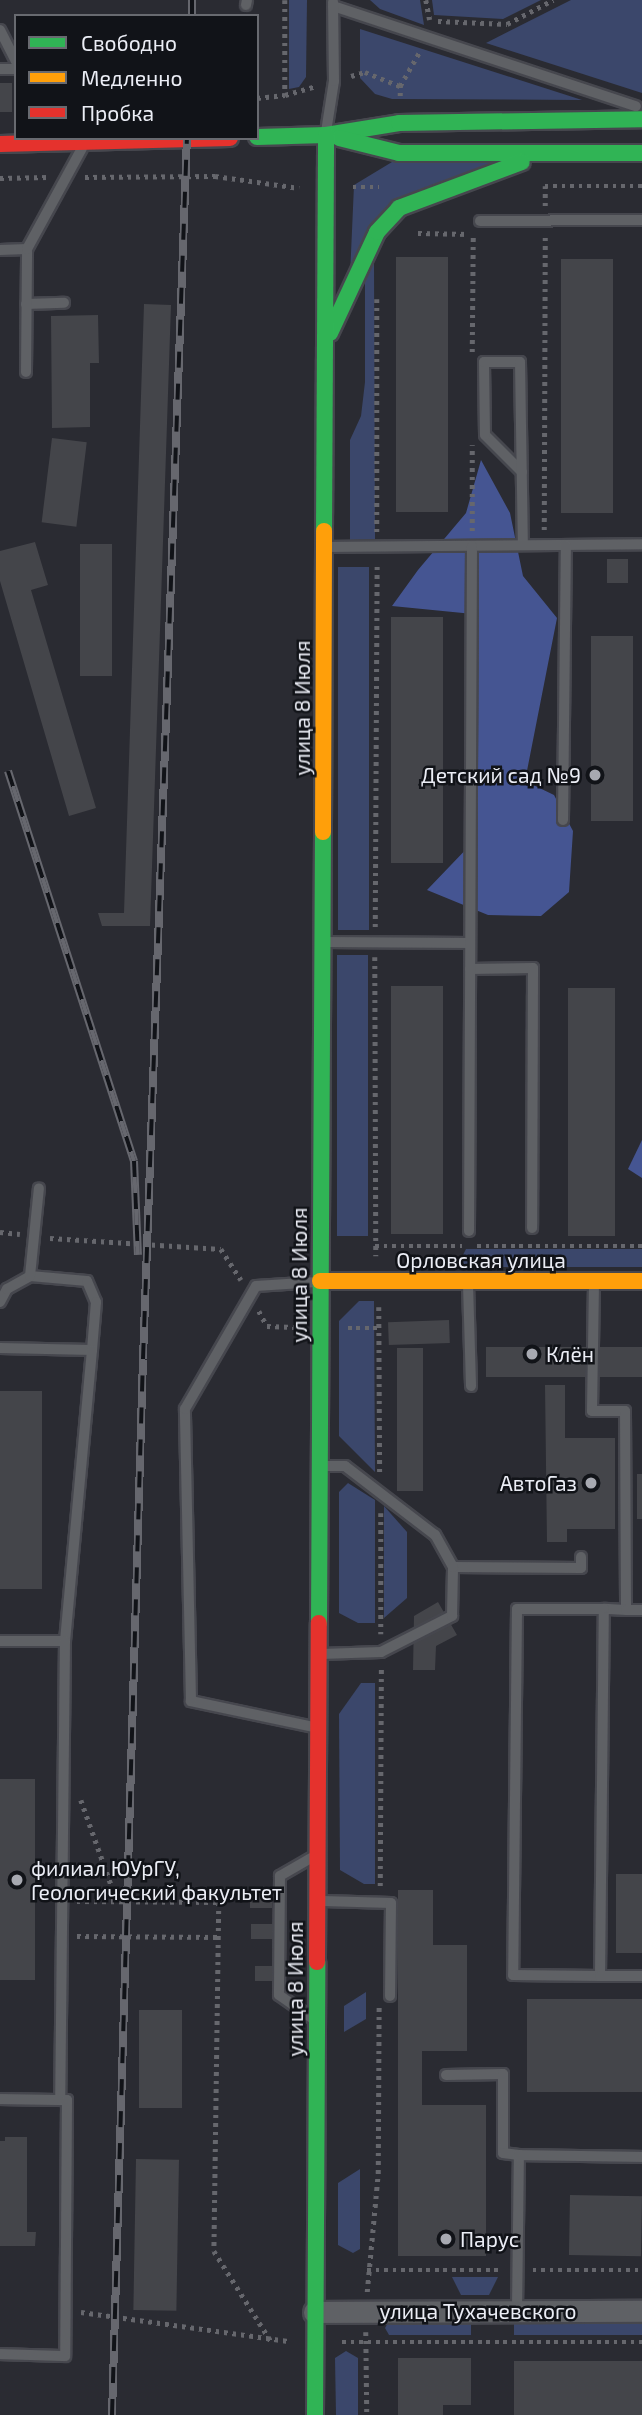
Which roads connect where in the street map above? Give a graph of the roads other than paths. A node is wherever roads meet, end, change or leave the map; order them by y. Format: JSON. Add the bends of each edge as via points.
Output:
{"nodes":[{"id":1,"x":333,"y":3,"type":"edge"},
{"id":2,"x":0,"y":30,"type":"edge"},
{"id":3,"x":14,"y":57,"type":"edge"},
{"id":4,"x":642,"y":108,"type":"edge"},
{"id":5,"x":642,"y":119,"type":"edge"},
{"id":6,"x":326,"y":135,"type":"junction"},
{"id":7,"x":259,"y":137,"type":"edge"},
{"id":8,"x":158,"y":140,"type":"edge"},
{"id":9,"x":21,"y":141,"type":"edge"},
{"id":10,"x":85,"y":142,"type":"junction"},
{"id":11,"x":0,"y":144,"type":"edge"},
{"id":12,"x":547,"y":153,"type":"junction"},
{"id":13,"x":642,"y":153,"type":"edge"},
{"id":14,"x":642,"y":220,"type":"edge"},
{"id":15,"x":480,"y":221,"type":"dead end"},
{"id":16,"x":27,"y":249,"type":"junction"},
{"id":17,"x":0,"y":250,"type":"edge"},
{"id":18,"x":64,"y":303,"type":"dead end"},
{"id":19,"x":26,"y":304,"type":"junction"},
{"id":20,"x":325,"y":344,"type":"junction"},
{"id":21,"x":26,"y":372,"type":"dead end"},
{"id":22,"x":522,"y":472,"type":"junction"},
{"id":23,"x":642,"y":544,"type":"edge"},
{"id":24,"x":523,"y":545,"type":"junction"},
{"id":25,"x":566,"y":545,"type":"junction"},
{"id":26,"x":472,"y":546,"type":"junction"},
{"id":27,"x":324,"y":547,"type":"junction"},
{"id":28,"x":563,"y":820,"type":"dead end"},
{"id":29,"x":322,"y":942,"type":"junction"},
{"id":30,"x":470,"y":943,"type":"junction"},
{"id":31,"x":470,"y":969,"type":"junction"},
{"id":32,"x":39,"y":1188,"type":"dead end"},
{"id":33,"x":532,"y":1228,"type":"dead end"},
{"id":34,"x":469,"y":1231,"type":"dead end"},
{"id":35,"x":30,"y":1276,"type":"junction"},
{"id":36,"x":468,"y":1281,"type":"junction"},
{"id":37,"x":320,"y":1282,"type":"junction"},
{"id":38,"x":594,"y":1282,"type":"junction"},
{"id":39,"x":642,"y":1282,"type":"edge"},
{"id":40,"x":0,"y":1302,"type":"edge"},
{"id":41,"x":0,"y":1348,"type":"edge"},
{"id":42,"x":92,"y":1350,"type":"junction"},
{"id":43,"x":471,"y":1386,"type":"dead end"},
{"id":44,"x":319,"y":1466,"type":"junction"},
{"id":45,"x":580,"y":1557,"type":"dead end"},
{"id":46,"x":453,"y":1567,"type":"junction"},
{"id":47,"x":604,"y":1609,"type":"junction"},
{"id":48,"x":626,"y":1610,"type":"junction"},
{"id":49,"x":642,"y":1610,"type":"edge"},
{"id":50,"x":0,"y":1641,"type":"edge"},
{"id":51,"x":65,"y":1641,"type":"junction"},
{"id":52,"x":318,"y":1654,"type":"junction"},
{"id":53,"x":317,"y":1727,"type":"junction"},
{"id":54,"x":317,"y":1855,"type":"junction"},
{"id":55,"x":316,"y":1901,"type":"junction"},
{"id":56,"x":600,"y":1976,"type":"junction"},
{"id":57,"x":642,"y":1976,"type":"edge"},
{"id":58,"x":390,"y":1996,"type":"dead end"},
{"id":59,"x":316,"y":2020,"type":"junction"},
{"id":60,"x":446,"y":2075,"type":"dead end"},
{"id":61,"x":0,"y":2099,"type":"edge"},
{"id":62,"x":60,"y":2100,"type":"junction"},
{"id":63,"x":519,"y":2155,"type":"junction"},
{"id":64,"x":642,"y":2157,"type":"edge"},
{"id":65,"x":517,"y":2311,"type":"junction"},
{"id":66,"x":642,"y":2311,"type":"edge"},
{"id":67,"x":314,"y":2312,"type":"junction"},
{"id":68,"x":0,"y":2354,"type":"edge"},
{"id":69,"x":315,"y":2415,"type":"edge"}],
"edges":[{"from":1,"to":4,"type":"lane"},
{"from":1,"to":6,"type":"lane","via":[[334,81]]},
{"from":2,"to":3,"type":"lane"},
{"from":5,"to":6,"type":"main road","via":[[399,123]]},
{"from":6,"to":7,"type":"main road"},
{"from":6,"to":12,"type":"main road","via":[[399,153]]},
{"from":6,"to":20,"type":"main road","name":"улица 8 Июля"},
{"from":8,"to":10,"type":"main road"},
{"from":9,"to":10,"type":"main road"},
{"from":9,"to":11,"type":"main road"},
{"from":10,"to":16,"type":"lane"},
{"from":12,"to":13,"type":"main road"},
{"from":12,"to":20,"type":"main road","via":[[399,208],[377,232]]},
{"from":14,"to":15,"type":"lane"},
{"from":16,"to":17,"type":"lane"},
{"from":16,"to":19,"type":"lane"},
{"from":18,"to":19,"type":"lane"},
{"from":19,"to":21,"type":"lane"},
{"from":20,"to":27,"type":"main road","name":"улица 8 Июля"},
{"from":22,"to":22,"type":"lane","via":[[520,362],[484,362],[485,435]]},
{"from":22,"to":24,"type":"lane"},
{"from":23,"to":25,"type":"lane"},
{"from":24,"to":25,"type":"lane"},
{"from":24,"to":26,"type":"lane"},
{"from":25,"to":28,"type":"lane"},
{"from":26,"to":27,"type":"lane"},
{"from":26,"to":30,"type":"lane"},
{"from":27,"to":29,"type":"main road","name":"улица 8 Июля"},
{"from":29,"to":30,"type":"lane"},
{"from":29,"to":37,"type":"main road","name":"улица 8 Июля"},
{"from":30,"to":31,"type":"lane"},
{"from":31,"to":33,"type":"lane","via":[[533,968]]},
{"from":31,"to":34,"type":"lane"},
{"from":32,"to":35,"type":"lane"},
{"from":35,"to":40,"type":"lane","via":[[7,1289]]},
{"from":35,"to":42,"type":"lane","via":[[87,1282],[96,1301]]},
{"from":36,"to":37,"type":"main road","name":"Орловская улица"},
{"from":36,"to":38,"type":"main road","name":"Орловская улица"},
{"from":36,"to":43,"type":"lane"},
{"from":37,"to":44,"type":"main road","name":"улица 8 Июля"},
{"from":37,"to":53,"type":"lane","via":[[256,1286],[185,1409],[191,1701]]},
{"from":38,"to":39,"type":"main road","name":"Орловская улица"},
{"from":38,"to":48,"type":"lane","via":[[592,1411],[625,1411]]},
{"from":41,"to":42,"type":"lane"},
{"from":42,"to":51,"type":"lane"},
{"from":44,"to":46,"type":"lane","via":[[345,1466],[435,1535]]},
{"from":44,"to":52,"type":"main road","name":"улица 8 Июля"},
{"from":45,"to":46,"type":"lane","via":[[580,1568]]},
{"from":46,"to":52,"type":"lane","via":[[452,1616],[381,1652]]},
{"from":47,"to":48,"type":"lane"},
{"from":47,"to":56,"type":"lane"},
{"from":47,"to":56,"type":"lane","via":[[517,1609],[513,1975]]},
{"from":48,"to":49,"type":"lane"},
{"from":50,"to":51,"type":"lane"},
{"from":51,"to":62,"type":"lane"},
{"from":52,"to":53,"type":"main road","name":"улица 8 Июля"},
{"from":53,"to":54,"type":"main road","name":"улица 8 Июля"},
{"from":54,"to":55,"type":"main road","name":"улица 8 Июля"},
{"from":54,"to":59,"type":"lane","via":[[280,1876],[279,1982],[279,1995]]},
{"from":55,"to":58,"type":"lane","via":[[391,1903]]},
{"from":55,"to":59,"type":"main road","name":"улица 8 Июля"},
{"from":56,"to":57,"type":"lane"},
{"from":59,"to":67,"type":"main road","name":"улица 8 Июля"},
{"from":60,"to":63,"type":"lane","via":[[503,2074],[503,2153]]},
{"from":61,"to":62,"type":"lane"},
{"from":62,"to":68,"type":"lane","via":[[67,2100],[65,2356]]},
{"from":63,"to":64,"type":"lane"},
{"from":63,"to":65,"type":"lane"},
{"from":65,"to":66,"type":"street","name":"улица Тухачевского"},
{"from":65,"to":67,"type":"street","name":"улица Тухачевского"},
{"from":67,"to":69,"type":"main road","name":"улица 8 Июля"}]}
